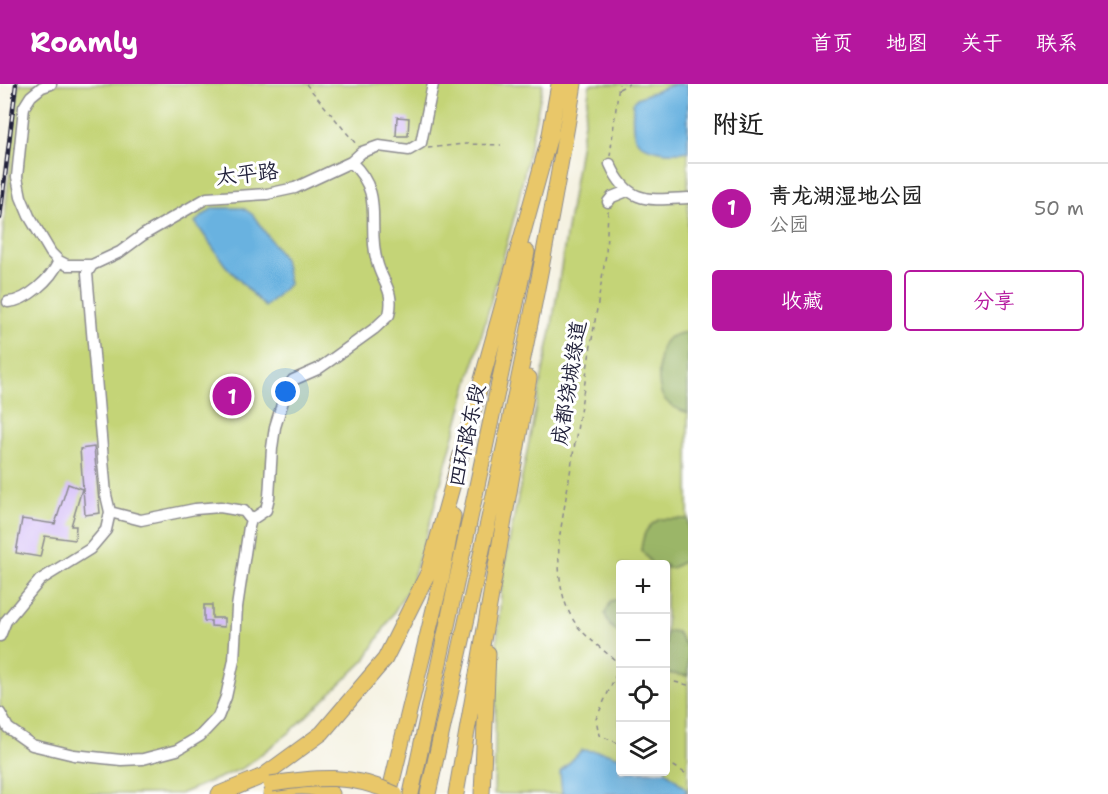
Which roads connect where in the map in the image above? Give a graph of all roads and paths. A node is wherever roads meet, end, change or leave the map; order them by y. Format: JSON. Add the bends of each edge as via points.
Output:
{"nodes":[{"id":1,"x":51,"y":84,"type":"edge"},
{"id":2,"x":306,"y":84,"type":"edge"},
{"id":3,"x":433,"y":84,"type":"edge"},
{"id":4,"x":559,"y":84,"type":"edge"},
{"id":5,"x":574,"y":84,"type":"edge"},
{"id":6,"x":619,"y":84,"type":"edge"},
{"id":7,"x":629,"y":84,"type":"edge"},
{"id":8,"x":619,"y":89,"type":"junction"},
{"id":9,"x":551,"y":132,"type":"junction"},
{"id":10,"x":501,"y":145,"type":"dead end"},
{"id":11,"x":409,"y":150,"type":"junction"},
{"id":12,"x":362,"y":152,"type":"junction"},
{"id":13,"x":351,"y":162,"type":"junction"},
{"id":14,"x":610,"y":164,"type":"joint"},
{"id":15,"x":627,"y":190,"type":"junction"},
{"id":16,"x":555,"y":197,"type":"junction"},
{"id":17,"x":688,"y":198,"type":"edge"},
{"id":18,"x":608,"y":202,"type":"joint"},
{"id":19,"x":59,"y":261,"type":"junction"},
{"id":20,"x":92,"y":265,"type":"junction"},
{"id":21,"x":8,"y":302,"type":"dead end"},
{"id":22,"x":469,"y":427,"type":"junction"},
{"id":23,"x":110,"y":512,"type":"junction"},
{"id":24,"x":251,"y":520,"type":"junction"},
{"id":25,"x":492,"y":583,"type":"junction"},
{"id":26,"x":0,"y":636,"type":"edge"},
{"id":27,"x":616,"y":660,"type":"edge"},
{"id":28,"x":620,"y":668,"type":"edge"},
{"id":29,"x":670,"y":681,"type":"edge"},
{"id":30,"x":688,"y":685,"type":"edge"},
{"id":31,"x":0,"y":713,"type":"edge"},
{"id":32,"x":616,"y":742,"type":"edge"},
{"id":33,"x":670,"y":764,"type":"edge"},
{"id":34,"x":688,"y":775,"type":"edge"},
{"id":35,"x":271,"y":789,"type":"edge"},
{"id":36,"x":219,"y":794,"type":"edge"},
{"id":37,"x":237,"y":794,"type":"edge"},
{"id":38,"x":332,"y":794,"type":"edge"},
{"id":39,"x":389,"y":794,"type":"edge"},
{"id":40,"x":395,"y":794,"type":"edge"},
{"id":41,"x":411,"y":794,"type":"edge"},
{"id":42,"x":428,"y":794,"type":"edge"},
{"id":43,"x":456,"y":794,"type":"edge"},
{"id":44,"x":482,"y":794,"type":"edge"}],
"edges":[{"from":1,"to":19,"type":"street","via":[[31,96],[24,107],[17,177],[29,216]]},
{"from":2,"to":12,"type":"path"},
{"from":3,"to":11,"type":"street","via":[[421,143]]},
{"from":4,"to":9,"type":"highway","name":"四环路东段"},
{"from":5,"to":16,"type":"highway","name":"四环路东段"},
{"from":6,"to":8,"type":"path"},
{"from":7,"to":8,"type":"path"},
{"from":8,"to":14,"type":"path"},
{"from":9,"to":22,"type":"highway"},
{"from":9,"to":41,"type":"highway","name":"四环路东段"},
{"from":10,"to":11,"type":"path"},
{"from":11,"to":12,"type":"street","via":[[379,146]]},
{"from":12,"to":13,"type":"street","name":"太平路"},
{"from":13,"to":20,"type":"street","name":"太平路","via":[[295,188],[207,198]]},
{"from":13,"to":24,"type":"street","via":[[363,173],[371,191],[377,263],[391,296],[389,315],[318,369],[293,380],[287,388],[272,448],[266,510]]},
{"from":14,"to":15,"type":"street"},
{"from":15,"to":17,"type":"street","via":[[655,199]]},
{"from":15,"to":18,"type":"street"},
{"from":16,"to":25,"type":"highway","via":[[545,305]]},
{"from":16,"to":42,"type":"highway","name":"四环路东段"},
{"from":18,"to":27,"type":"path","name":"成都绕城绿道","via":[[606,254],[559,540],[558,575],[578,627]]},
{"from":19,"to":20,"type":"street","name":"太平路","via":[[67,265]]},
{"from":19,"to":21,"type":"street","via":[[39,285],[21,299]]},
{"from":20,"to":23,"type":"street","via":[[87,273]]},
{"from":22,"to":36,"type":"highway","via":[[428,573],[385,659],[322,733],[263,776]]},
{"from":22,"to":39,"type":"highway","via":[[442,576]]},
{"from":23,"to":24,"type":"street","via":[[141,520],[220,507],[243,511]]},
{"from":23,"to":26,"type":"street","via":[[106,530],[90,549],[40,580],[6,621]]},
{"from":24,"to":31,"type":"street","via":[[230,678],[218,717],[200,735],[177,750],[143,759],[74,755],[32,745],[8,728]]},
{"from":25,"to":43,"type":"highway"},
{"from":25,"to":44,"type":"highway"},
{"from":28,"to":32,"type":"path","via":[[596,718],[599,735]]},
{"from":29,"to":30,"type":"path"},
{"from":33,"to":34,"type":"path"},
{"from":35,"to":37,"type":"highway"},
{"from":35,"to":38,"type":"highway","via":[[297,786]]},
{"from":35,"to":40,"type":"highway","bridge":true,"via":[[316,777],[355,780]]}]}
